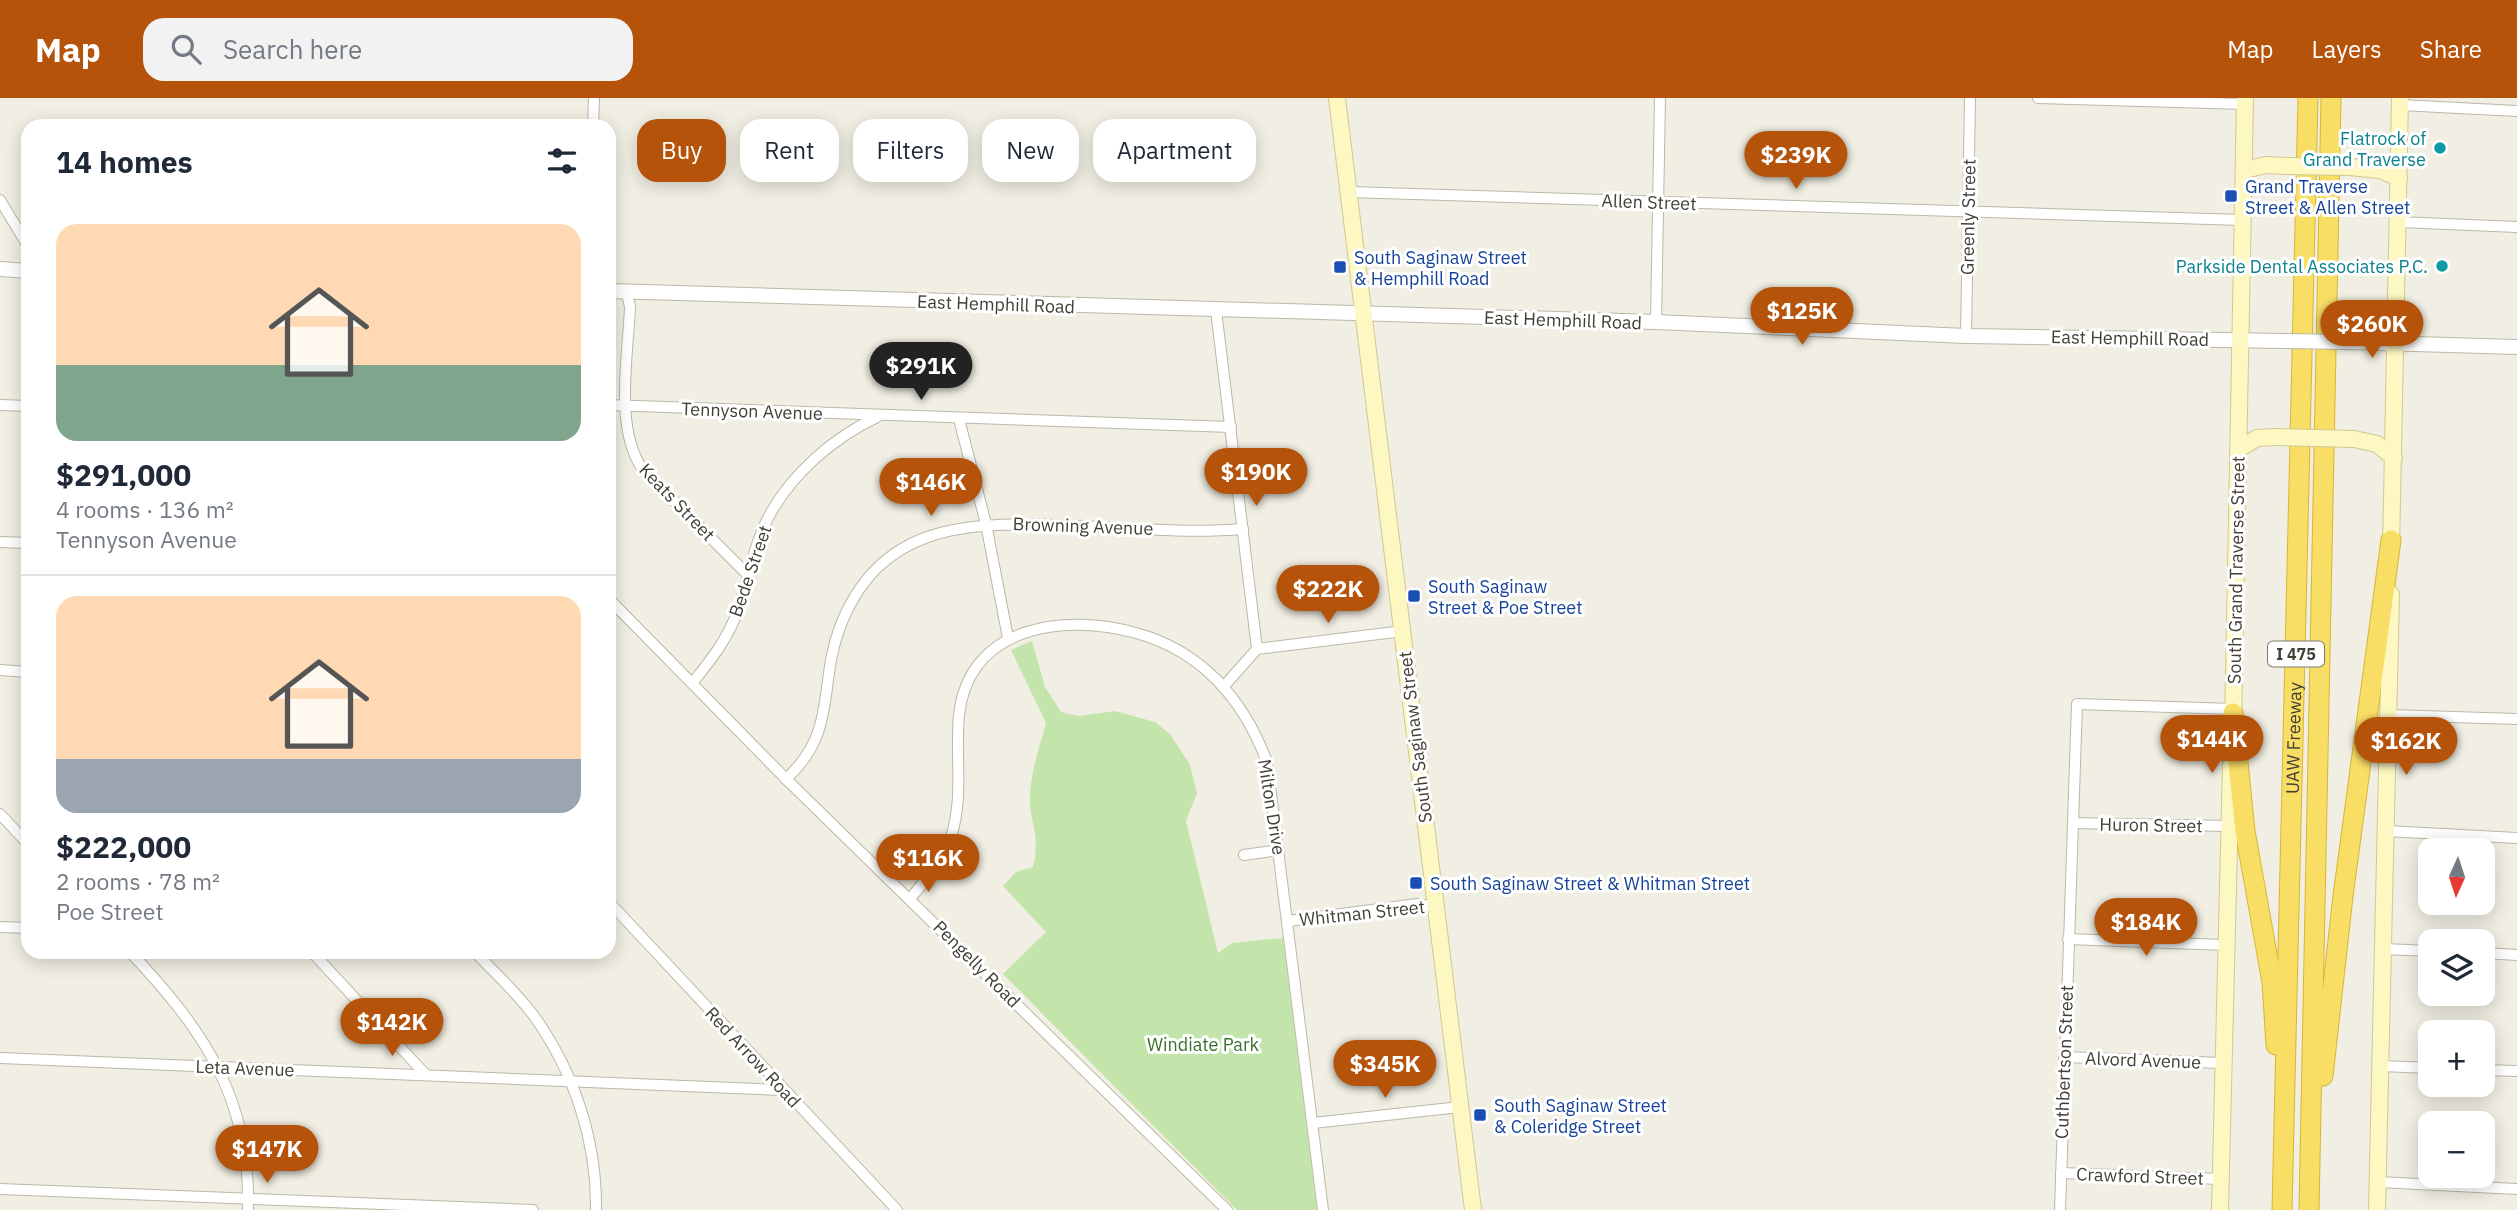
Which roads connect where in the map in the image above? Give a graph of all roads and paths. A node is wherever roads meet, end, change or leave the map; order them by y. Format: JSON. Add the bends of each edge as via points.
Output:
{"nodes":[{"id":1,"x":594,"y":98,"type":"edge"},
{"id":2,"x":1337,"y":98,"type":"edge"},
{"id":3,"x":1660,"y":98,"type":"edge"},
{"id":4,"x":1970,"y":98,"type":"edge"},
{"id":5,"x":2038,"y":98,"type":"edge"},
{"id":6,"x":2308,"y":98,"type":"edge"},
{"id":7,"x":2331,"y":98,"type":"edge"},
{"id":8,"x":2245,"y":101,"type":"edge"},
{"id":9,"x":2400,"y":102,"type":"edge"},
{"id":10,"x":2517,"y":111,"type":"edge"},
{"id":11,"x":593,"y":119,"type":"edge"},
{"id":12,"x":2244,"y":170,"type":"junction"},
{"id":13,"x":2399,"y":178,"type":"junction"},
{"id":14,"x":1349,"y":192,"type":"junction"},
{"id":15,"x":0,"y":200,"type":"edge"},
{"id":16,"x":1658,"y":202,"type":"junction"},
{"id":17,"x":1968,"y":212,"type":"junction"},
{"id":18,"x":2242,"y":220,"type":"junction"},
{"id":19,"x":2399,"y":222,"type":"junction"},
{"id":20,"x":2517,"y":227,"type":"edge"},
{"id":21,"x":21,"y":234,"type":"edge"},
{"id":22,"x":0,"y":269,"type":"edge"},
{"id":23,"x":21,"y":270,"type":"edge"},
{"id":24,"x":616,"y":292,"type":"edge"},
{"id":25,"x":627,"y":293,"type":"junction"},
{"id":26,"x":1216,"y":310,"type":"junction"},
{"id":27,"x":1364,"y":314,"type":"junction"},
{"id":28,"x":1656,"y":322,"type":"junction"},
{"id":29,"x":1966,"y":336,"type":"junction"},
{"id":30,"x":2241,"y":340,"type":"junction"},
{"id":31,"x":2397,"y":344,"type":"junction"},
{"id":32,"x":2517,"y":347,"type":"edge"},
{"id":33,"x":0,"y":405,"type":"edge"},
{"id":34,"x":616,"y":405,"type":"edge"},
{"id":35,"x":21,"y":406,"type":"edge"},
{"id":36,"x":627,"y":406,"type":"junction"},
{"id":37,"x":880,"y":416,"type":"junction"},
{"id":38,"x":958,"y":419,"type":"junction"},
{"id":39,"x":1231,"y":427,"type":"junction"},
{"id":40,"x":2239,"y":449,"type":"junction"},
{"id":41,"x":2394,"y":458,"type":"junction"},
{"id":42,"x":986,"y":523,"type":"junction"},
{"id":43,"x":1242,"y":529,"type":"junction"},
{"id":44,"x":2391,"y":540,"type":"junction"},
{"id":45,"x":0,"y":542,"type":"edge"},
{"id":46,"x":21,"y":543,"type":"edge"},
{"id":47,"x":747,"y":574,"type":"junction"},
{"id":48,"x":616,"y":607,"type":"edge"},
{"id":49,"x":1402,"y":631,"type":"junction"},
{"id":50,"x":1008,"y":638,"type":"junction"},
{"id":51,"x":1257,"y":649,"type":"junction"},
{"id":52,"x":0,"y":670,"type":"edge"},
{"id":53,"x":21,"y":672,"type":"edge"},
{"id":54,"x":693,"y":682,"type":"junction"},
{"id":55,"x":1225,"y":685,"type":"junction"},
{"id":56,"x":2233,"y":711,"type":"junction"},
{"id":57,"x":2390,"y":715,"type":"junction"},
{"id":58,"x":2517,"y":719,"type":"edge"},
{"id":59,"x":786,"y":779,"type":"junction"},
{"id":60,"x":0,"y":814,"type":"edge"},
{"id":61,"x":2073,"y":823,"type":"junction"},
{"id":62,"x":2229,"y":826,"type":"junction"},
{"id":63,"x":2387,"y":831,"type":"junction"},
{"id":64,"x":21,"y":836,"type":"edge"},
{"id":65,"x":2517,"y":838,"type":"edge"},
{"id":66,"x":1279,"y":850,"type":"junction"},
{"id":67,"x":1244,"y":855,"type":"dead end"},
{"id":68,"x":910,"y":899,"type":"junction"},
{"id":69,"x":1436,"y":906,"type":"junction"},
{"id":70,"x":616,"y":910,"type":"edge"},
{"id":71,"x":1288,"y":921,"type":"junction"},
{"id":72,"x":0,"y":927,"type":"edge"},
{"id":73,"x":21,"y":928,"type":"edge"},
{"id":74,"x":2068,"y":939,"type":"junction"},
{"id":75,"x":2225,"y":945,"type":"junction"},
{"id":76,"x":2384,"y":949,"type":"junction"},
{"id":77,"x":2418,"y":950,"type":"edge"},
{"id":78,"x":2495,"y":954,"type":"edge"},
{"id":79,"x":2517,"y":955,"type":"edge"},
{"id":80,"x":136,"y":959,"type":"edge"},
{"id":81,"x":318,"y":959,"type":"edge"},
{"id":82,"x":481,"y":959,"type":"edge"},
{"id":83,"x":2064,"y":1057,"type":"junction"},
{"id":84,"x":0,"y":1058,"type":"edge"},
{"id":85,"x":2222,"y":1063,"type":"junction"},
{"id":86,"x":2381,"y":1066,"type":"junction"},
{"id":87,"x":219,"y":1067,"type":"junction"},
{"id":88,"x":2418,"y":1067,"type":"edge"},
{"id":89,"x":2495,"y":1070,"type":"edge"},
{"id":90,"x":2517,"y":1071,"type":"edge"},
{"id":91,"x":426,"y":1075,"type":"junction"},
{"id":92,"x":572,"y":1082,"type":"junction"},
{"id":93,"x":783,"y":1090,"type":"junction"},
{"id":94,"x":1460,"y":1107,"type":"junction"},
{"id":95,"x":1313,"y":1123,"type":"junction"},
{"id":96,"x":2061,"y":1173,"type":"junction"},
{"id":97,"x":2220,"y":1179,"type":"junction"},
{"id":98,"x":2378,"y":1182,"type":"junction"},
{"id":99,"x":0,"y":1189,"type":"edge"},
{"id":100,"x":2517,"y":1189,"type":"edge"},
{"id":101,"x":248,"y":1205,"type":"edge"},
{"id":102,"x":533,"y":1210,"type":"edge"},
{"id":103,"x":596,"y":1210,"type":"edge"},
{"id":104,"x":897,"y":1210,"type":"edge"},
{"id":105,"x":1227,"y":1210,"type":"edge"},
{"id":106,"x":1323,"y":1210,"type":"edge"},
{"id":107,"x":1473,"y":1210,"type":"edge"},
{"id":108,"x":2060,"y":1210,"type":"edge"},
{"id":109,"x":2220,"y":1210,"type":"edge"},
{"id":110,"x":2281,"y":1210,"type":"edge"},
{"id":111,"x":2310,"y":1210,"type":"edge"},
{"id":112,"x":2377,"y":1210,"type":"edge"}],
"edges":[{"from":1,"to":11,"type":"street"},
{"from":2,"to":14,"type":"main road","name":"South Saginaw Street"},
{"from":3,"to":16,"type":"street"},
{"from":4,"to":17,"type":"street","name":"Greenly Street"},
{"from":5,"to":8,"type":"street"},
{"from":6,"to":110,"type":"highway","name":"UAW Freeway","number":"I 475"},
{"from":7,"to":111,"type":"highway","name":"UAW Freeway","number":"I 475"},
{"from":8,"to":12,"type":"main road","name":"South Grand Traverse Street"},
{"from":9,"to":10,"type":"street"},
{"from":9,"to":13,"type":"main road"},
{"from":12,"to":13,"type":"main road","bridge":true,"via":[[2266,165],[2350,167],[2380,170]]},
{"from":12,"to":18,"type":"main road","name":"South Grand Traverse Street"},
{"from":13,"to":19,"type":"main road"},
{"from":14,"to":16,"type":"street","name":"Allen Street"},
{"from":14,"to":27,"type":"main road","name":"South Saginaw Street"},
{"from":15,"to":21,"type":"street"},
{"from":16,"to":17,"type":"street","name":"Allen Street"},
{"from":16,"to":28,"type":"street"},
{"from":17,"to":18,"type":"street","name":"Allen Street"},
{"from":17,"to":29,"type":"street","name":"Greenly Street"},
{"from":18,"to":30,"type":"main road","name":"South Grand Traverse Street"},
{"from":19,"to":20,"type":"street"},
{"from":19,"to":31,"type":"main road"},
{"from":22,"to":23,"type":"street"},
{"from":24,"to":25,"type":"street","name":"East Hemphill Road"},
{"from":25,"to":26,"type":"street","name":"East Hemphill Road"},
{"from":25,"to":36,"type":"street","name":"Keats Street"},
{"from":26,"to":27,"type":"street","name":"East Hemphill Road"},
{"from":26,"to":39,"type":"street"},
{"from":27,"to":28,"type":"street","name":"East Hemphill Road"},
{"from":27,"to":49,"type":"main road","name":"South Saginaw Street"},
{"from":28,"to":29,"type":"street","name":"East Hemphill Road"},
{"from":29,"to":30,"type":"street","name":"East Hemphill Road"},
{"from":30,"to":31,"type":"street","name":"East Hemphill Road","bridge":true},
{"from":30,"to":40,"type":"main road","name":"South Grand Traverse Street"},
{"from":31,"to":32,"type":"street","name":"East Hemphill Road"},
{"from":31,"to":41,"type":"main road"},
{"from":33,"to":35,"type":"street"},
{"from":34,"to":36,"type":"street","name":"Tennyson Avenue"},
{"from":36,"to":37,"type":"street","name":"Tennyson Avenue"},
{"from":36,"to":47,"type":"street","name":"Keats Street","via":[[628,438],[643,470]]},
{"from":37,"to":38,"type":"street","name":"Tennyson Avenue"},
{"from":37,"to":47,"type":"street","name":"Bede Street","via":[[851,429],[792,483],[768,517]]},
{"from":38,"to":39,"type":"street","name":"Tennyson Avenue"},
{"from":38,"to":42,"type":"street"},
{"from":39,"to":43,"type":"street"},
{"from":40,"to":41,"type":"main road","bridge":true,"via":[[2257,438],[2354,439],[2377,444]]},
{"from":40,"to":56,"type":"main road","name":"South Grand Traverse Street"},
{"from":41,"to":44,"type":"main road"},
{"from":42,"to":43,"type":"street","name":"Browning Avenue"},
{"from":42,"to":50,"type":"street"},
{"from":42,"to":59,"type":"street","name":"Browning Avenue","via":[[930,534],[903,547],[865,581],[831,656],[823,722],[815,744]]},
{"from":43,"to":51,"type":"street"},
{"from":44,"to":57,"type":"main road"},
{"from":44,"to":111,"type":"highway","via":[[2339,928]]},
{"from":45,"to":46,"type":"street"},
{"from":47,"to":54,"type":"street","name":"Bede Street","via":[[729,632]]},
{"from":48,"to":54,"type":"street","name":"Pengelly Road"},
{"from":49,"to":51,"type":"street"},
{"from":49,"to":69,"type":"main road","name":"South Saginaw Street"},
{"from":50,"to":55,"type":"street","name":"Milton Drive","via":[[1033,628],[1062,625],[1137,633],[1196,662]]},
{"from":50,"to":68,"type":"street","name":"Milton Drive","via":[[982,661],[968,682],[959,713],[958,810],[951,839]]},
{"from":51,"to":55,"type":"street"},
{"from":52,"to":53,"type":"street"},
{"from":54,"to":59,"type":"street","name":"Pengelly Road"},
{"from":55,"to":66,"type":"street","name":"Milton Drive","via":[[1246,714],[1267,762]]},
{"from":56,"to":61,"type":"street","name":"Cuthbertson Street","via":[[2077,704]]},
{"from":56,"to":62,"type":"main road","name":"South Grand Traverse Street"},
{"from":56,"to":110,"type":"highway","via":[[2245,831],[2274,1012]]},
{"from":57,"to":58,"type":"street"},
{"from":57,"to":63,"type":"main road"},
{"from":59,"to":68,"type":"street","name":"Pengelly Road"},
{"from":60,"to":64,"type":"street"},
{"from":61,"to":62,"type":"street","name":"Huron Street"},
{"from":61,"to":74,"type":"street","name":"Cuthbertson Street"},
{"from":62,"to":75,"type":"main road","name":"South Grand Traverse Street"},
{"from":63,"to":65,"type":"street"},
{"from":63,"to":76,"type":"main road"},
{"from":66,"to":67,"type":"street"},
{"from":66,"to":71,"type":"street","name":"Milton Drive"},
{"from":68,"to":105,"type":"street","name":"Pengelly Road"},
{"from":69,"to":71,"type":"street","name":"Whitman Street","via":[[1417,904]]},
{"from":69,"to":94,"type":"main road","name":"South Saginaw Street"},
{"from":70,"to":93,"type":"street","name":"Red Arrow Road"},
{"from":71,"to":95,"type":"street","name":"Milton Drive"},
{"from":72,"to":73,"type":"street"},
{"from":74,"to":75,"type":"street"},
{"from":74,"to":83,"type":"street","name":"Cuthbertson Street"},
{"from":75,"to":85,"type":"main road","name":"South Grand Traverse Street"},
{"from":76,"to":77,"type":"street"},
{"from":76,"to":86,"type":"main road"},
{"from":78,"to":79,"type":"street"},
{"from":80,"to":87,"type":"street","via":[[189,1017]]},
{"from":81,"to":91,"type":"street"},
{"from":82,"to":92,"type":"street","via":[[534,1016]]},
{"from":83,"to":85,"type":"street","name":"Alvord Avenue"},
{"from":83,"to":96,"type":"street","name":"Cuthbertson Street"},
{"from":84,"to":87,"type":"street","name":"Leta Avenue"},
{"from":85,"to":97,"type":"main road","name":"South Grand Traverse Street"},
{"from":86,"to":88,"type":"street"},
{"from":86,"to":98,"type":"main road"},
{"from":87,"to":91,"type":"street","name":"Leta Avenue"},
{"from":87,"to":101,"type":"street","via":[[241,1134]]},
{"from":89,"to":90,"type":"street"},
{"from":91,"to":92,"type":"street","name":"Leta Avenue"},
{"from":92,"to":93,"type":"street","name":"Leta Avenue"},
{"from":92,"to":103,"type":"street","via":[[589,1146]]},
{"from":93,"to":104,"type":"street","name":"Red Arrow Road"},
{"from":94,"to":95,"type":"street"},
{"from":94,"to":107,"type":"main road","name":"South Saginaw Street"},
{"from":95,"to":106,"type":"street","name":"Milton Drive"},
{"from":96,"to":97,"type":"street","name":"Crawford Street"},
{"from":96,"to":108,"type":"street","name":"Cuthbertson Street"},
{"from":97,"to":109,"type":"main road","name":"South Grand Traverse Street"},
{"from":98,"to":100,"type":"street"},
{"from":98,"to":112,"type":"main road"},
{"from":99,"to":101,"type":"street"},
{"from":101,"to":102,"type":"street"}]}
